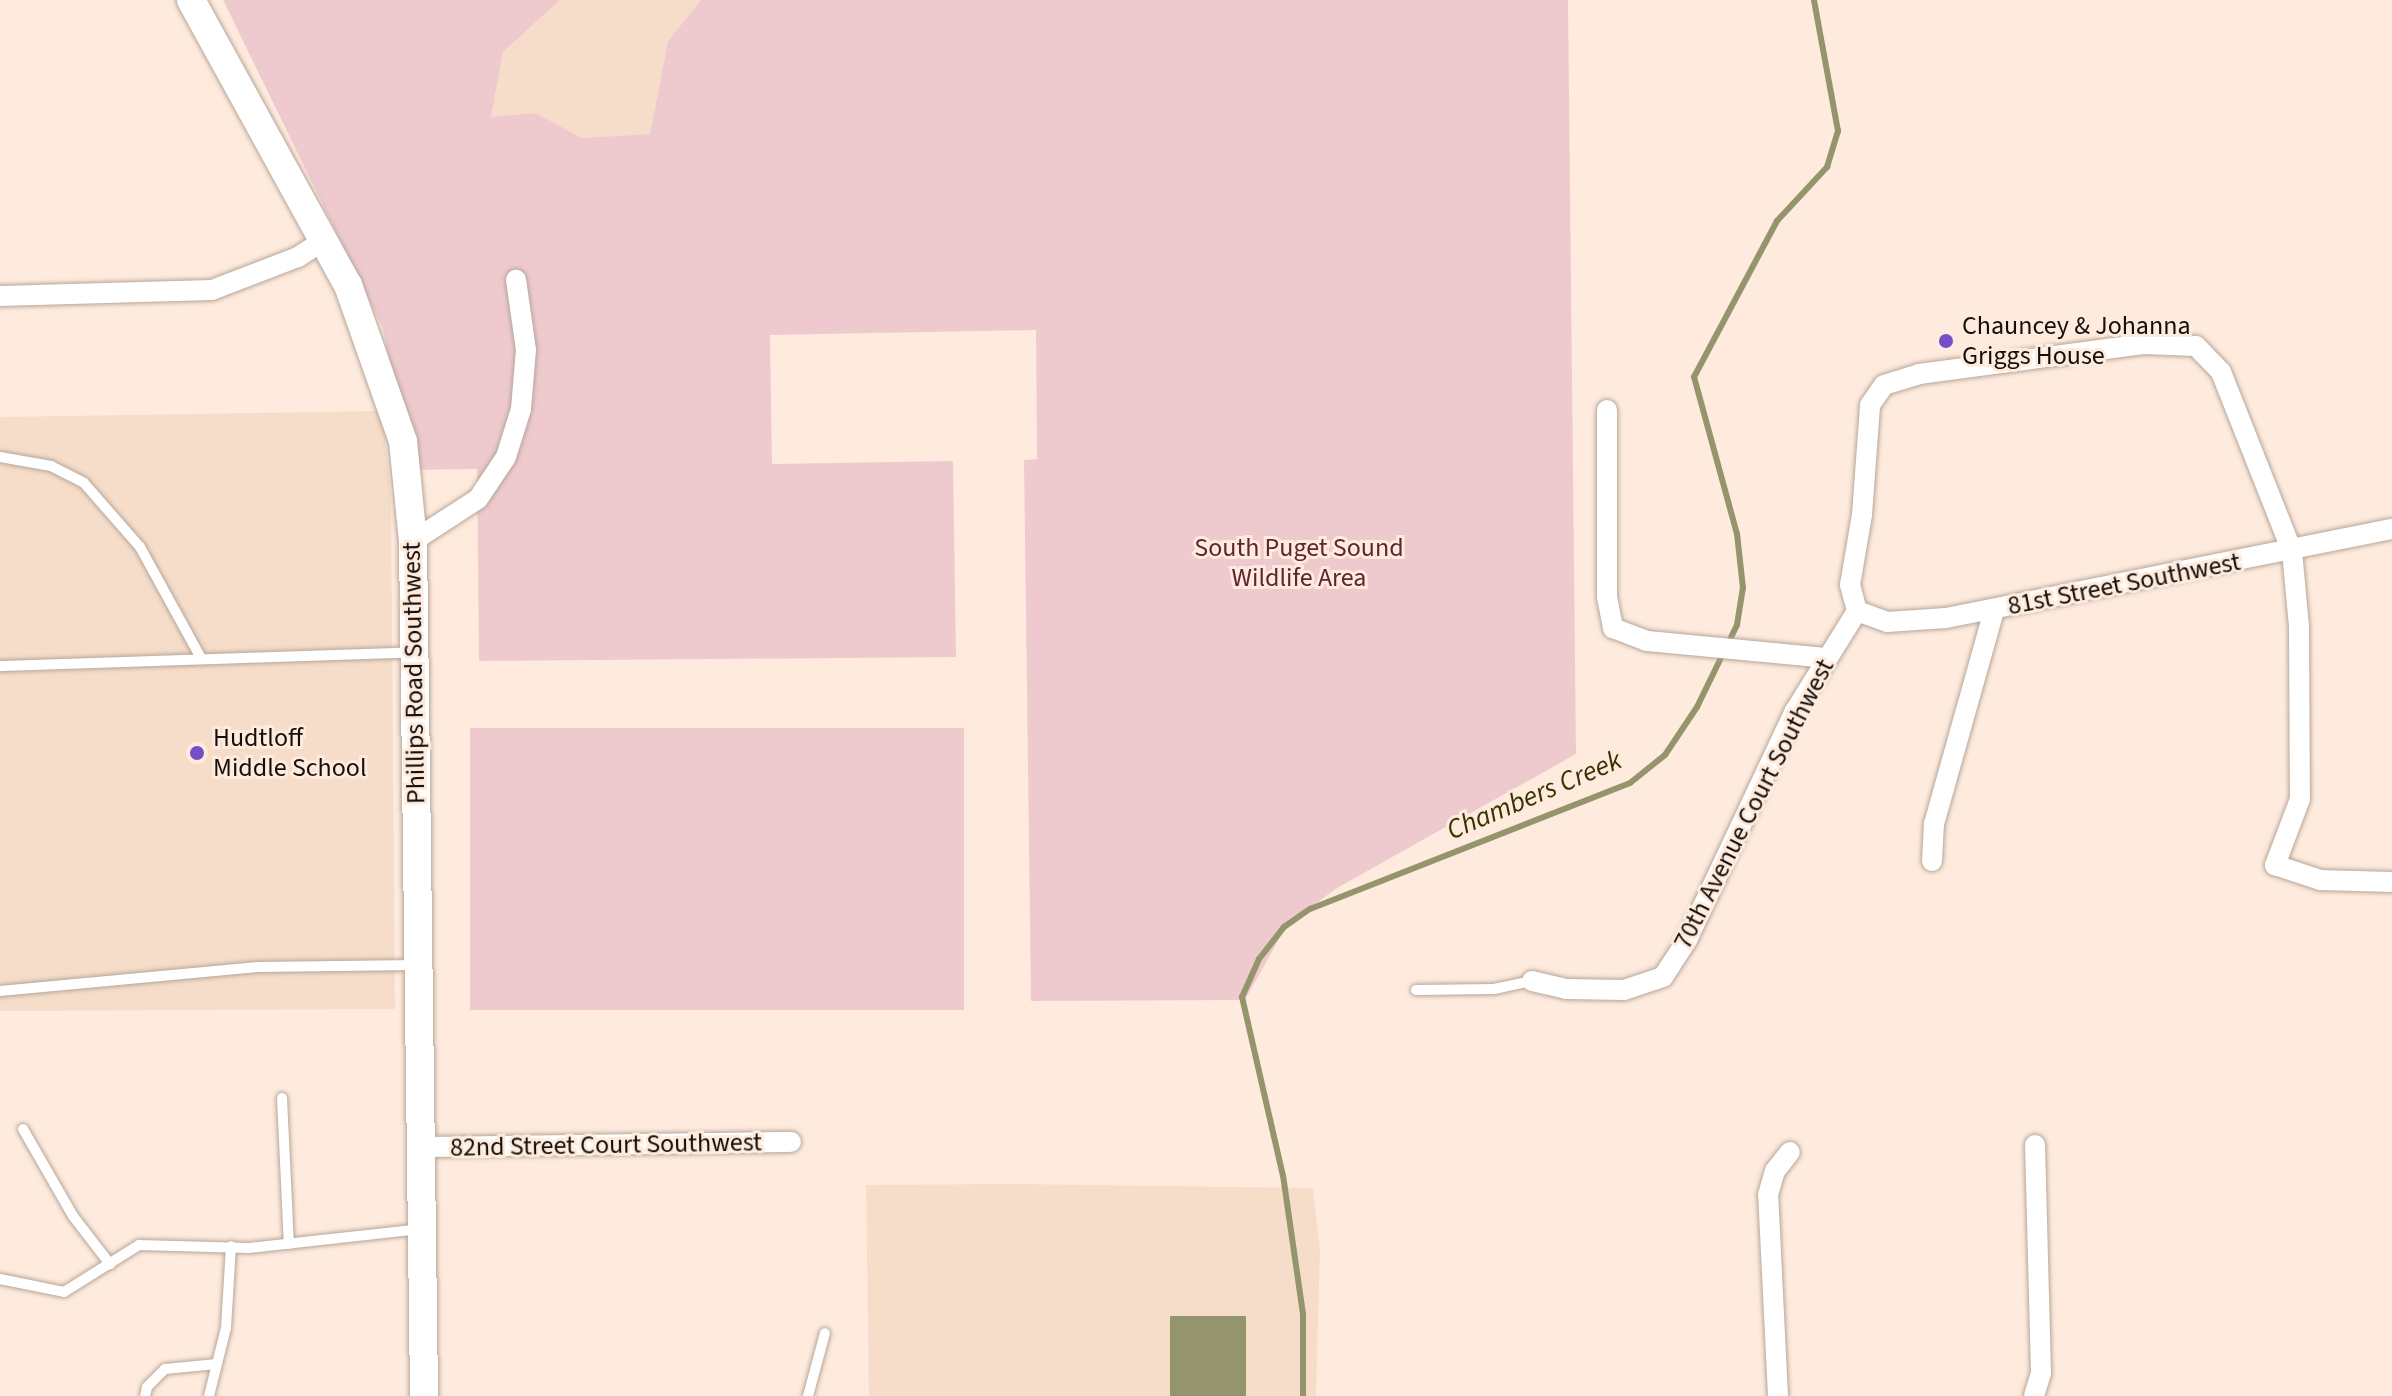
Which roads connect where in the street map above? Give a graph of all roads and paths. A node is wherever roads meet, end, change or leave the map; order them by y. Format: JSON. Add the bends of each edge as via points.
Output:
{"nodes":[{"id":1,"x":191,"y":0,"type":"edge"},
{"id":2,"x":324,"y":240,"type":"junction"},
{"id":3,"x":516,"y":280,"type":"dead end"},
{"id":4,"x":0,"y":296,"type":"edge"},
{"id":5,"x":1607,"y":410,"type":"dead end"},
{"id":6,"x":0,"y":457,"type":"edge"},
{"id":7,"x":2392,"y":529,"type":"edge"},
{"id":8,"x":413,"y":541,"type":"junction"},
{"id":9,"x":2292,"y":551,"type":"junction"},
{"id":10,"x":1994,"y":610,"type":"junction"},
{"id":11,"x":1857,"y":611,"type":"junction"},
{"id":12,"x":413,"y":652,"type":"junction"},
{"id":13,"x":200,"y":656,"type":"junction"},
{"id":14,"x":1826,"y":658,"type":"junction"},
{"id":15,"x":0,"y":666,"type":"edge"},
{"id":16,"x":1932,"y":861,"type":"dead end"},
{"id":17,"x":2392,"y":882,"type":"edge"},
{"id":18,"x":418,"y":964,"type":"junction"},
{"id":19,"x":1532,"y":981,"type":"joint"},
{"id":20,"x":1416,"y":990,"type":"dead end"},
{"id":21,"x":0,"y":991,"type":"edge"},
{"id":22,"x":282,"y":1098,"type":"dead end"},
{"id":23,"x":23,"y":1129,"type":"dead end"},
{"id":24,"x":791,"y":1142,"type":"dead end"},
{"id":25,"x":2035,"y":1145,"type":"dead end"},
{"id":26,"x":421,"y":1147,"type":"junction"},
{"id":27,"x":1790,"y":1152,"type":"dead end"},
{"id":28,"x":422,"y":1228,"type":"junction"},
{"id":29,"x":289,"y":1244,"type":"junction"},
{"id":30,"x":231,"y":1246,"type":"junction"},
{"id":31,"x":110,"y":1264,"type":"junction"},
{"id":32,"x":0,"y":1279,"type":"edge"},
{"id":33,"x":825,"y":1333,"type":"dead end"},
{"id":34,"x":217,"y":1364,"type":"junction"},
{"id":35,"x":145,"y":1396,"type":"edge"},
{"id":36,"x":209,"y":1396,"type":"edge"},
{"id":37,"x":424,"y":1396,"type":"edge"},
{"id":38,"x":808,"y":1396,"type":"edge"},
{"id":39,"x":1778,"y":1396,"type":"edge"},
{"id":40,"x":2034,"y":1396,"type":"edge"}],
"edges":[{"from":1,"to":2,"type":"street","name":"Phillips Road Southwest"},
{"from":2,"to":4,"type":"street","via":[[298,257],[212,290]]},
{"from":2,"to":8,"type":"street","name":"Phillips Road Southwest","via":[[363,319],[403,441]]},
{"from":3,"to":8,"type":"street","via":[[526,350],[521,409],[506,457],[478,499]]},
{"from":5,"to":14,"type":"street","via":[[1608,615],[1620,635]]},
{"from":6,"to":13,"type":"lane","via":[[51,466],[84,483],[140,547]]},
{"from":7,"to":9,"type":"street","name":"81st Street Southwest"},
{"from":8,"to":12,"type":"street","name":"Phillips Road Southwest"},
{"from":9,"to":10,"type":"street","name":"81st Street Southwest"},
{"from":9,"to":11,"type":"street","via":[[2221,372],[2209,356],[2189,344],[2143,344],[1919,374],[1884,385],[1870,405],[1862,515],[1850,585]]},
{"from":9,"to":17,"type":"street","via":[[2299,626],[2300,799],[2275,865],[2320,880]]},
{"from":10,"to":11,"type":"street","name":"81st Street Southwest","via":[[1905,622]]},
{"from":10,"to":16,"type":"street","via":[[1934,824]]},
{"from":11,"to":14,"type":"street","name":"70th Avenue Court Southwest"},
{"from":12,"to":13,"type":"lane"},
{"from":12,"to":18,"type":"street","name":"Phillips Road Southwest"},
{"from":13,"to":15,"type":"lane","via":[[128,664]]},
{"from":14,"to":19,"type":"street","name":"70th Avenue Court Southwest","via":[[1687,940],[1663,977],[1624,990],[1566,989]]},
{"from":18,"to":21,"type":"lane","via":[[258,967]]},
{"from":18,"to":26,"type":"street","name":"Phillips Road Southwest"},
{"from":19,"to":20,"type":"lane","via":[[1494,989]]},
{"from":22,"to":29,"type":"lane"},
{"from":23,"to":31,"type":"lane","via":[[73,1216]]},
{"from":24,"to":26,"type":"street","name":"82nd Street Court Southwest"},
{"from":25,"to":40,"type":"street","via":[[2041,1373]]},
{"from":26,"to":28,"type":"street","name":"Phillips Road Southwest"},
{"from":27,"to":39,"type":"street","via":[[1775,1171],[1768,1195]]},
{"from":28,"to":29,"type":"lane"},
{"from":28,"to":37,"type":"street","name":"Phillips Road Southwest"},
{"from":29,"to":30,"type":"lane"},
{"from":30,"to":31,"type":"lane","via":[[139,1245]]},
{"from":30,"to":34,"type":"lane","via":[[226,1328]]},
{"from":31,"to":32,"type":"lane","via":[[64,1292]]},
{"from":33,"to":38,"type":"lane"},
{"from":34,"to":35,"type":"lane","via":[[165,1369]]},
{"from":34,"to":36,"type":"lane"}]}
